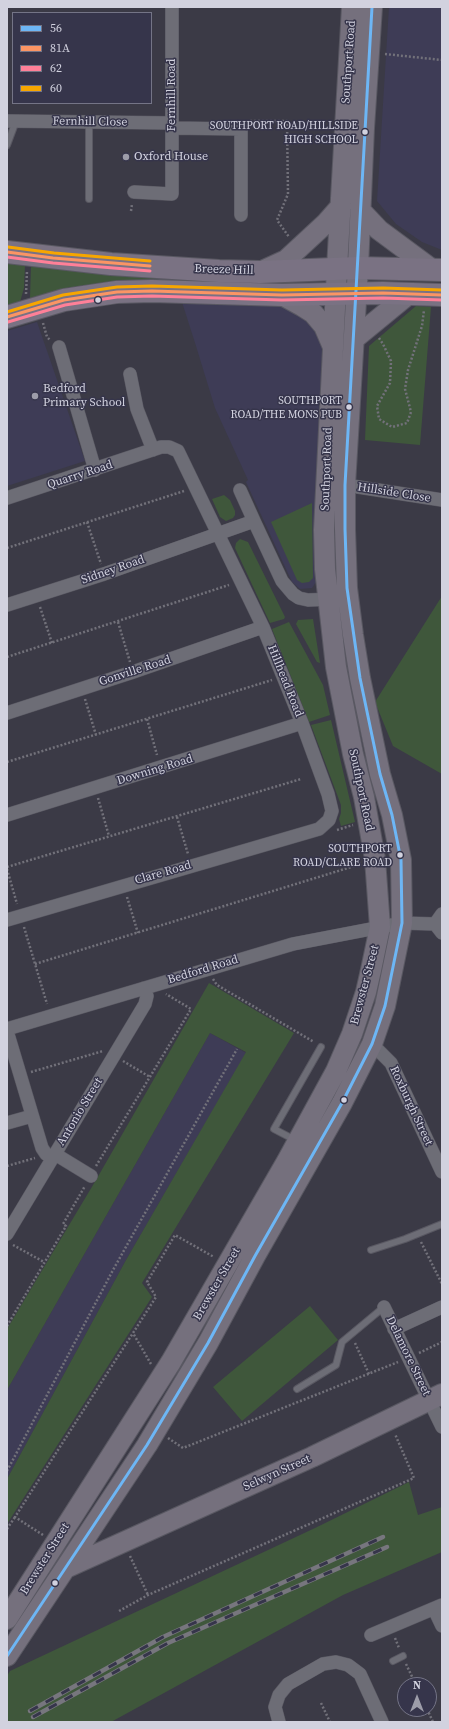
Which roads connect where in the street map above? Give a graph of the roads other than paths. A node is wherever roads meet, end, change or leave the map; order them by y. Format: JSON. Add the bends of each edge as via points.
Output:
{"nodes":[{"id":1,"x":172,"y":7,"type":"edge"},
{"id":2,"x":352,"y":7,"type":"edge"},
{"id":3,"x":372,"y":7,"type":"edge"},
{"id":4,"x":11,"y":121,"type":"edge"},
{"id":5,"x":89,"y":122,"type":"junction"},
{"id":6,"x":172,"y":125,"type":"junction"},
{"id":7,"x":7,"y":145,"type":"edge"},
{"id":8,"x":134,"y":192,"type":"dead end"},
{"id":9,"x":89,"y":199,"type":"dead end"},
{"id":10,"x":341,"y":206,"type":"junction"},
{"id":11,"x":361,"y":211,"type":"junction"},
{"id":12,"x":241,"y":215,"type":"dead end"},
{"id":13,"x":7,"y":252,"type":"edge"},
{"id":14,"x":337,"y":268,"type":"junction"},
{"id":15,"x":358,"y":268,"type":"junction"},
{"id":16,"x":438,"y":270,"type":"edge"},
{"id":17,"x":260,"y":272,"type":"junction"},
{"id":18,"x":282,"y":294,"type":"junction"},
{"id":19,"x":346,"y":294,"type":"junction"},
{"id":20,"x":426,"y":294,"type":"edge"},
{"id":21,"x":7,"y":316,"type":"edge"},
{"id":22,"x":354,"y":339,"type":"junction"},
{"id":23,"x":59,"y":347,"type":"road end"},
{"id":24,"x":333,"y":347,"type":"junction"},
{"id":25,"x":130,"y":374,"type":"dead end"},
{"id":26,"x":153,"y":450,"type":"junction"},
{"id":27,"x":95,"y":470,"type":"junction"},
{"id":28,"x":326,"y":483,"type":"junction"},
{"id":29,"x":346,"y":485,"type":"junction"},
{"id":30,"x":240,"y":490,"type":"dead end"},
{"id":31,"x":7,"y":498,"type":"edge"},
{"id":32,"x":442,"y":500,"type":"edge"},
{"id":33,"x":254,"y":521,"type":"junction"},
{"id":34,"x":219,"y":534,"type":"junction"},
{"id":35,"x":349,"y":597,"type":"junction"},
{"id":36,"x":328,"y":600,"type":"junction"},
{"id":37,"x":7,"y":605,"type":"edge"},
{"id":38,"x":263,"y":628,"type":"junction"},
{"id":39,"x":7,"y":713,"type":"edge"},
{"id":40,"x":302,"y":723,"type":"junction"},
{"id":41,"x":7,"y":815,"type":"edge"},
{"id":42,"x":322,"y":826,"type":"joint"},
{"id":43,"x":442,"y":914,"type":"edge"},
{"id":44,"x":7,"y":920,"type":"edge"},
{"id":45,"x":402,"y":923,"type":"junction"},
{"id":46,"x":380,"y":927,"type":"junction"},
{"id":47,"x":438,"y":929,"type":"edge"},
{"id":48,"x":148,"y":987,"type":"junction"},
{"id":49,"x":7,"y":1030,"type":"edge"},
{"id":50,"x":372,"y":1044,"type":"junction"},
{"id":51,"x":321,"y":1047,"type":"road end"},
{"id":52,"x":32,"y":1116,"type":"junction"},
{"id":53,"x":7,"y":1123,"type":"edge"},
{"id":54,"x":297,"y":1141,"type":"junction"},
{"id":55,"x":52,"y":1156,"type":"junction"},
{"id":56,"x":442,"y":1172,"type":"edge"},
{"id":57,"x":91,"y":1176,"type":"road end"},
{"id":58,"x":21,"y":1209,"type":"junction"},
{"id":59,"x":7,"y":1214,"type":"edge"},
{"id":60,"x":442,"y":1224,"type":"edge"},
{"id":61,"x":7,"y":1234,"type":"edge"},
{"id":62,"x":371,"y":1250,"type":"dead end"},
{"id":63,"x":384,"y":1307,"type":"joint"},
{"id":64,"x":442,"y":1307,"type":"edge"},
{"id":65,"x":394,"y":1329,"type":"junction"},
{"id":66,"x":297,"y":1389,"type":"dead end"},
{"id":67,"x":436,"y":1397,"type":"edge"},
{"id":68,"x":442,"y":1428,"type":"edge"},
{"id":69,"x":94,"y":1525,"type":"junction"},
{"id":70,"x":70,"y":1538,"type":"junction"},
{"id":71,"x":117,"y":1544,"type":"junction"},
{"id":72,"x":66,"y":1568,"type":"junction"},
{"id":73,"x":438,"y":1607,"type":"edge"},
{"id":74,"x":7,"y":1619,"type":"edge"},
{"id":75,"x":442,"y":1626,"type":"edge"},
{"id":76,"x":372,"y":1635,"type":"dead end"},
{"id":77,"x":7,"y":1656,"type":"edge"},
{"id":78,"x":403,"y":1656,"type":"dead end"},
{"id":79,"x":393,"y":1661,"type":"dead end"},
{"id":80,"x":279,"y":1722,"type":"edge"},
{"id":81,"x":382,"y":1722,"type":"edge"}],
"edges":[{"from":1,"to":6,"type":"street","name":"Fernhill Road"},
{"from":2,"to":10,"type":"main road","name":"Southport Road"},
{"from":3,"to":11,"type":"main road","name":"Southport Road"},
{"from":4,"to":5,"type":"street","name":"Fernhill Close"},
{"from":4,"to":7,"type":"lane"},
{"from":5,"to":6,"type":"street","name":"Fernhill Close"},
{"from":5,"to":9,"type":"lane"},
{"from":6,"to":8,"type":"street","name":"Fernhill Road","via":[[172,194]]},
{"from":6,"to":12,"type":"street","name":"Fernhill Close","via":[[241,129]]},
{"from":10,"to":14,"type":"main road","name":"Southport Road"},
{"from":10,"to":17,"type":"main road","via":[[286,260]]},
{"from":11,"to":15,"type":"main road","name":"Southport Road"},
{"from":11,"to":16,"type":"main road","via":[[379,230]]},
{"from":13,"to":17,"type":"highway","name":"Breeze Hill","via":[[111,264]]},
{"from":14,"to":15,"type":"highway","name":"Breeze Hill"},
{"from":14,"to":17,"type":"highway","name":"Breeze Hill"},
{"from":14,"to":19,"type":"main road","name":"Southport Road"},
{"from":15,"to":16,"type":"highway","name":"Breeze Hill"},
{"from":15,"to":19,"type":"main road","name":"Southport Road"},
{"from":18,"to":19,"type":"highway","name":"Breeze Hill"},
{"from":18,"to":21,"type":"highway","name":"Breeze Hill","via":[[152,290],[117,292],[64,300]]},
{"from":18,"to":24,"type":"main road","via":[[313,313],[324,326]]},
{"from":19,"to":20,"type":"highway","name":"Breeze Hill"},
{"from":19,"to":22,"type":"main road","name":"Southport Road"},
{"from":19,"to":24,"type":"main road","name":"Southport Road"},
{"from":20,"to":22,"type":"main road","via":[[369,325]]},
{"from":22,"to":29,"type":"main road","name":"Southport Road"},
{"from":23,"to":27,"type":"street"},
{"from":24,"to":28,"type":"main road","name":"Southport Road"},
{"from":25,"to":26,"type":"street","via":[[137,409]]},
{"from":26,"to":27,"type":"street","name":"Quarry Road"},
{"from":26,"to":34,"type":"street","name":"Hillhead Road","via":[[169,446],[178,451]]},
{"from":27,"to":31,"type":"street","name":"Quarry Road"},
{"from":28,"to":29,"type":"street","name":"Hillside Close"},
{"from":28,"to":36,"type":"main road","name":"Southport Road","via":[[324,530]]},
{"from":29,"to":32,"type":"street","name":"Hillside Close"},
{"from":29,"to":35,"type":"main road","name":"Southport Road","via":[[345,529]]},
{"from":30,"to":33,"type":"street"},
{"from":33,"to":34,"type":"street"},
{"from":33,"to":36,"type":"street","via":[[288,589],[299,598]]},
{"from":34,"to":37,"type":"street","name":"Sidney Road"},
{"from":34,"to":38,"type":"street","name":"Hillhead Road"},
{"from":35,"to":36,"type":"street"},
{"from":35,"to":45,"type":"main road","name":"Southport Road","via":[[352,635],[360,678],[401,860]]},
{"from":36,"to":46,"type":"main road","name":"Southport Road","via":[[336,667],[375,860]]},
{"from":38,"to":39,"type":"street","name":"Gonville Road"},
{"from":38,"to":40,"type":"street","name":"Hillhead Road"},
{"from":40,"to":41,"type":"street","name":"Downing Road"},
{"from":40,"to":42,"type":"street","name":"Hillhead Road","via":[[332,806],[332,811]]},
{"from":42,"to":44,"type":"street","name":"Clare Road"},
{"from":43,"to":47,"type":"street"},
{"from":45,"to":46,"type":"street","name":"Bedford Road"},
{"from":45,"to":47,"type":"street","name":"Bedford Road"},
{"from":45,"to":50,"type":"main road","name":"Brewster Street","via":[[385,1006]]},
{"from":46,"to":48,"type":"street","name":"Bedford Road","via":[[292,944]]},
{"from":46,"to":54,"type":"main road","name":"Brewster Street","via":[[366,992],[352,1034],[336,1070]]},
{"from":48,"to":49,"type":"street","name":"Bedford Road"},
{"from":48,"to":55,"type":"street","name":"Antonio Street","via":[[145,1004]]},
{"from":49,"to":52,"type":"street"},
{"from":50,"to":56,"type":"street","name":"Roxburgh Street","via":[[391,1063]]},
{"from":50,"to":69,"type":"main road","name":"Brewster Street","via":[[342,1103],[208,1343],[156,1430]]},
{"from":51,"to":54,"type":"lane","via":[[274,1128]]},
{"from":52,"to":53,"type":"street"},
{"from":52,"to":55,"type":"street","via":[[42,1148]]},
{"from":54,"to":70,"type":"main road","name":"Brewster Street"},
{"from":55,"to":57,"type":"street"},
{"from":55,"to":58,"type":"street","name":"Antonio Street"},
{"from":58,"to":59,"type":"street"},
{"from":58,"to":61,"type":"street","name":"Antonio Street"},
{"from":60,"to":62,"type":"lane"},
{"from":63,"to":65,"type":"street","name":"Delamore Street"},
{"from":63,"to":66,"type":"lane","via":[[342,1342],[336,1365]]},
{"from":64,"to":65,"type":"street"},
{"from":65,"to":67,"type":"street","name":"Delamore Street","via":[[409,1358]]},
{"from":67,"to":68,"type":"street","name":"Delamore Street"},
{"from":67,"to":71,"type":"main road","name":"Selwyn Street","via":[[305,1460]]},
{"from":69,"to":70,"type":"main road","name":"Brewster Street"},
{"from":69,"to":71,"type":"main road","via":[[95,1539],[99,1543]]},
{"from":70,"to":72,"type":"main road","name":"Brewster Street"},
{"from":70,"to":74,"type":"main road","name":"Brewster Street"},
{"from":71,"to":72,"type":"main road","name":"Selwyn Street"},
{"from":72,"to":77,"type":"main road","name":"Brewster Street"},
{"from":73,"to":75,"type":"street"},
{"from":73,"to":76,"type":"street"},
{"from":78,"to":79,"type":"lane"},
{"from":80,"to":81,"type":"street","via":[[275,1707],[279,1694],[288,1684],[323,1664],[336,1662],[348,1665],[360,1674]]}]}
